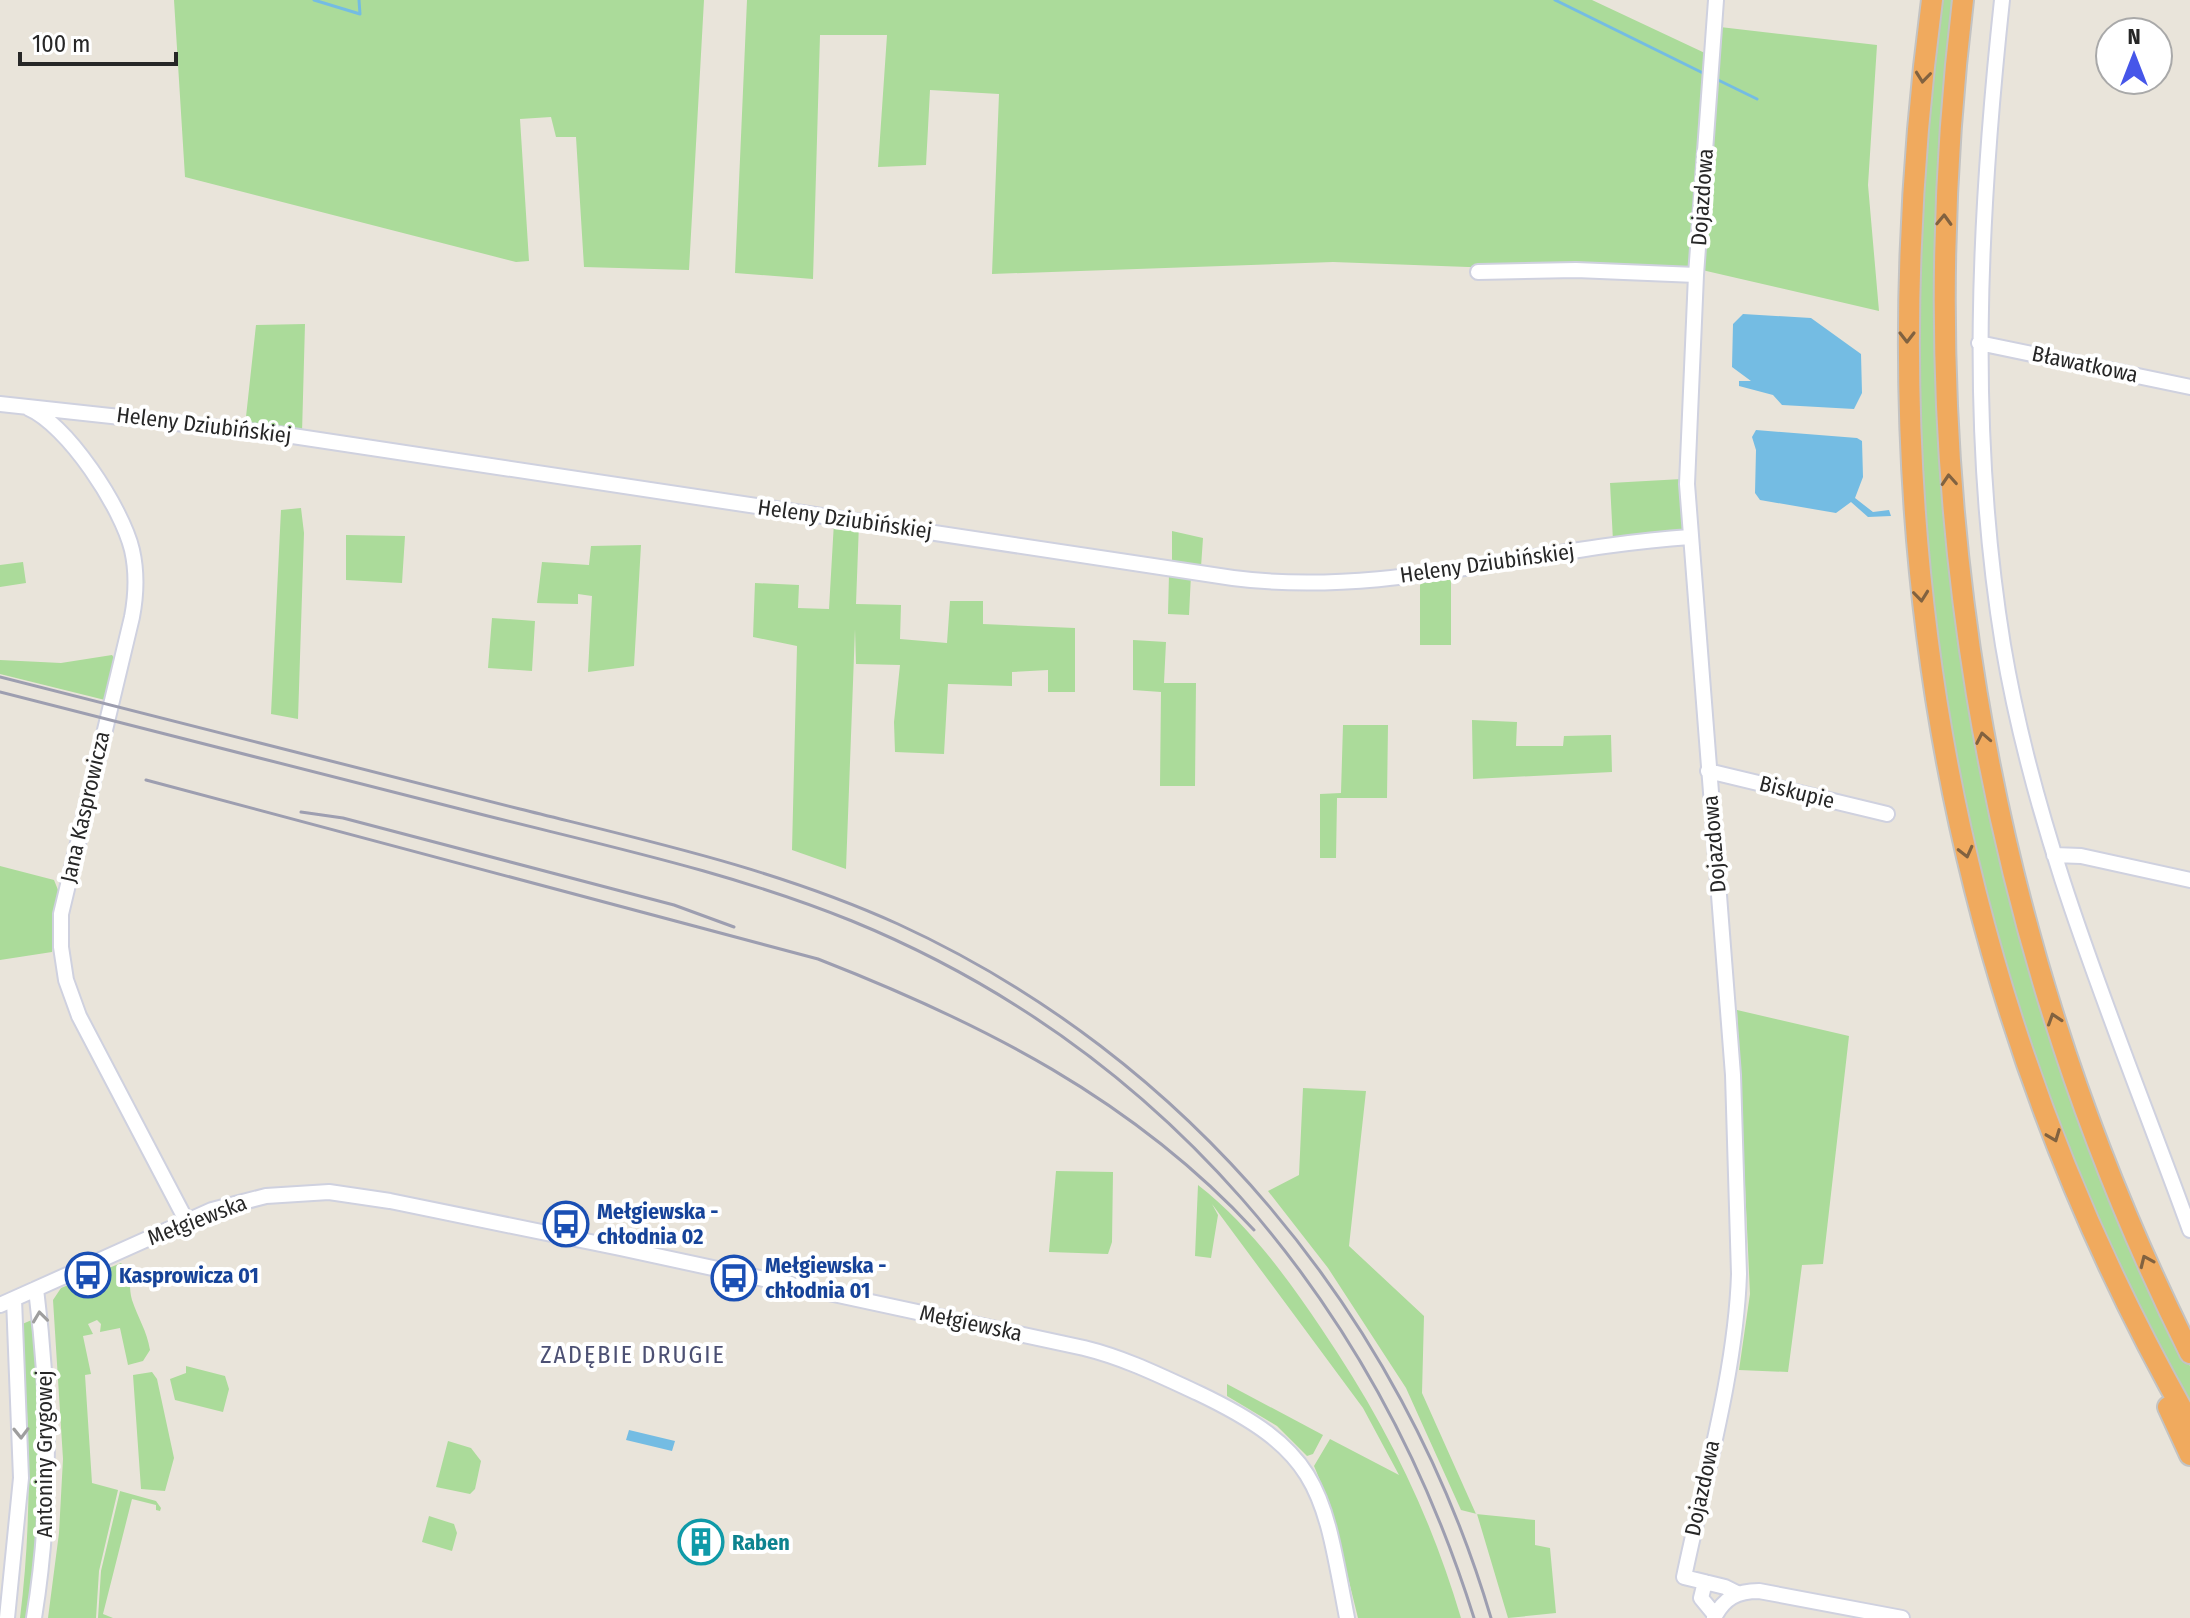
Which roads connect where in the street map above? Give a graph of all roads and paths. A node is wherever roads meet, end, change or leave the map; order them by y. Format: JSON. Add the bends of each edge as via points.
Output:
{"nodes":[{"id":1,"x":1716,"y":0,"type":"edge"},
{"id":2,"x":1932,"y":0,"type":"edge"},
{"id":3,"x":1963,"y":0,"type":"edge"},
{"id":4,"x":2002,"y":0,"type":"edge"},
{"id":5,"x":1478,"y":272,"type":"dead end"},
{"id":6,"x":1696,"y":275,"type":"junction"},
{"id":7,"x":1979,"y":343,"type":"junction"},
{"id":8,"x":2190,"y":387,"type":"edge"},
{"id":9,"x":0,"y":404,"type":"edge"},
{"id":10,"x":26,"y":407,"type":"junction"},
{"id":11,"x":80,"y":410,"type":"junction"},
{"id":12,"x":62,"y":433,"type":"junction"},
{"id":13,"x":1690,"y":537,"type":"junction"},
{"id":14,"x":1708,"y":771,"type":"junction"},
{"id":15,"x":1887,"y":814,"type":"dead end"},
{"id":16,"x":2054,"y":855,"type":"junction"},
{"id":17,"x":2190,"y":880,"type":"edge"},
{"id":18,"x":186,"y":1220,"type":"junction"},
{"id":19,"x":2190,"y":1230,"type":"edge"},
{"id":20,"x":2113,"y":1274,"type":"junction"},
{"id":21,"x":36,"y":1289,"type":"junction"},
{"id":22,"x":7,"y":1302,"type":"edge"},
{"id":23,"x":0,"y":1315,"type":"edge"},
{"id":24,"x":16,"y":1338,"type":"junction"},
{"id":25,"x":2185,"y":1339,"type":"edge"},
{"id":26,"x":2190,"y":1353,"type":"edge"},
{"id":27,"x":2190,"y":1423,"type":"edge"},
{"id":28,"x":2190,"y":1455,"type":"edge"},
{"id":29,"x":1705,"y":1582,"type":"junction"},
{"id":30,"x":1737,"y":1593,"type":"junction"},
{"id":31,"x":1714,"y":1617,"type":"edge"},
{"id":32,"x":7,"y":1618,"type":"edge"},
{"id":33,"x":34,"y":1618,"type":"edge"},
{"id":34,"x":1347,"y":1618,"type":"edge"},
{"id":35,"x":1902,"y":1618,"type":"edge"}],
"edges":[{"from":1,"to":6,"type":"street","name":"Dojazdowa"},
{"from":2,"to":20,"type":"highway","one_way":true,"via":[[1907,301],[1910,477],[1927,645],[1961,831],[2000,977],[2053,1134]]},
{"from":25,"to":3,"type":"highway","one_way":true,"via":[[2107,1169],[2049,1005],[2001,826],[1971,670],[1951,504],[1943,347],[1946,185]]},
{"from":4,"to":7,"type":"street"},
{"from":5,"to":6,"type":"street"},
{"from":6,"to":13,"type":"street","name":"Dojazdowa","via":[[1687,471]]},
{"from":7,"to":8,"type":"street","name":"Bławatkowa"},
{"from":7,"to":16,"type":"street","via":[[1982,442],[2003,646]]},
{"from":9,"to":10,"type":"street","name":"Heleny Dziubińskiej"},
{"from":10,"to":11,"type":"street","name":"Heleny Dziubińskiej"},
{"from":10,"to":12,"type":"street","name":"Jana Kasprowicza"},
{"from":11,"to":12,"type":"street","via":[[67,418]]},
{"from":11,"to":13,"type":"street","name":"Heleny Dziubińskiej","via":[[286,435],[1278,582],[1351,582]]},
{"from":12,"to":18,"type":"street","name":"Jana Kasprowicza","via":[[122,523],[132,549],[135,588],[125,652],[64,896],[63,959],[86,1031]]},
{"from":13,"to":14,"type":"street","name":"Dojazdowa"},
{"from":14,"to":15,"type":"street","name":"Biskupie"},
{"from":14,"to":29,"type":"street","name":"Dojazdowa","via":[[1733,1075],[1739,1274],[1723,1386],[1684,1577]]},
{"from":16,"to":17,"type":"street"},
{"from":16,"to":19,"type":"street","via":[[2079,937]]},
{"from":18,"to":21,"type":"street","name":"Mełgiewska"},
{"from":18,"to":34,"type":"street","name":"Mełgiewska","via":[[280,1194],[372,1197],[1117,1357],[1238,1413],[1292,1453],[1323,1510]]},
{"from":20,"to":27,"type":"highway"},
{"from":20,"to":28,"type":"highway","via":[[2137,1341]]},
{"from":21,"to":22,"type":"street","name":"Mełgiewska"},
{"from":33,"to":21,"type":"street","name":"Antoniny Grygowej","one_way":true,"via":[[48,1472],[47,1390]]},
{"from":22,"to":24,"type":"street","name":"Antoniny Grygowej"},
{"from":23,"to":24,"type":"street"},
{"from":24,"to":32,"type":"street","name":"Antoniny Grygowej","one_way":true,"via":[[21,1496]]},
{"from":25,"to":26,"type":"highway"},
{"from":29,"to":30,"type":"street"},
{"from":29,"to":31,"type":"street","via":[[1701,1598]]},
{"from":30,"to":31,"type":"street"},
{"from":30,"to":35,"type":"street","via":[[1759,1591]]}]}
